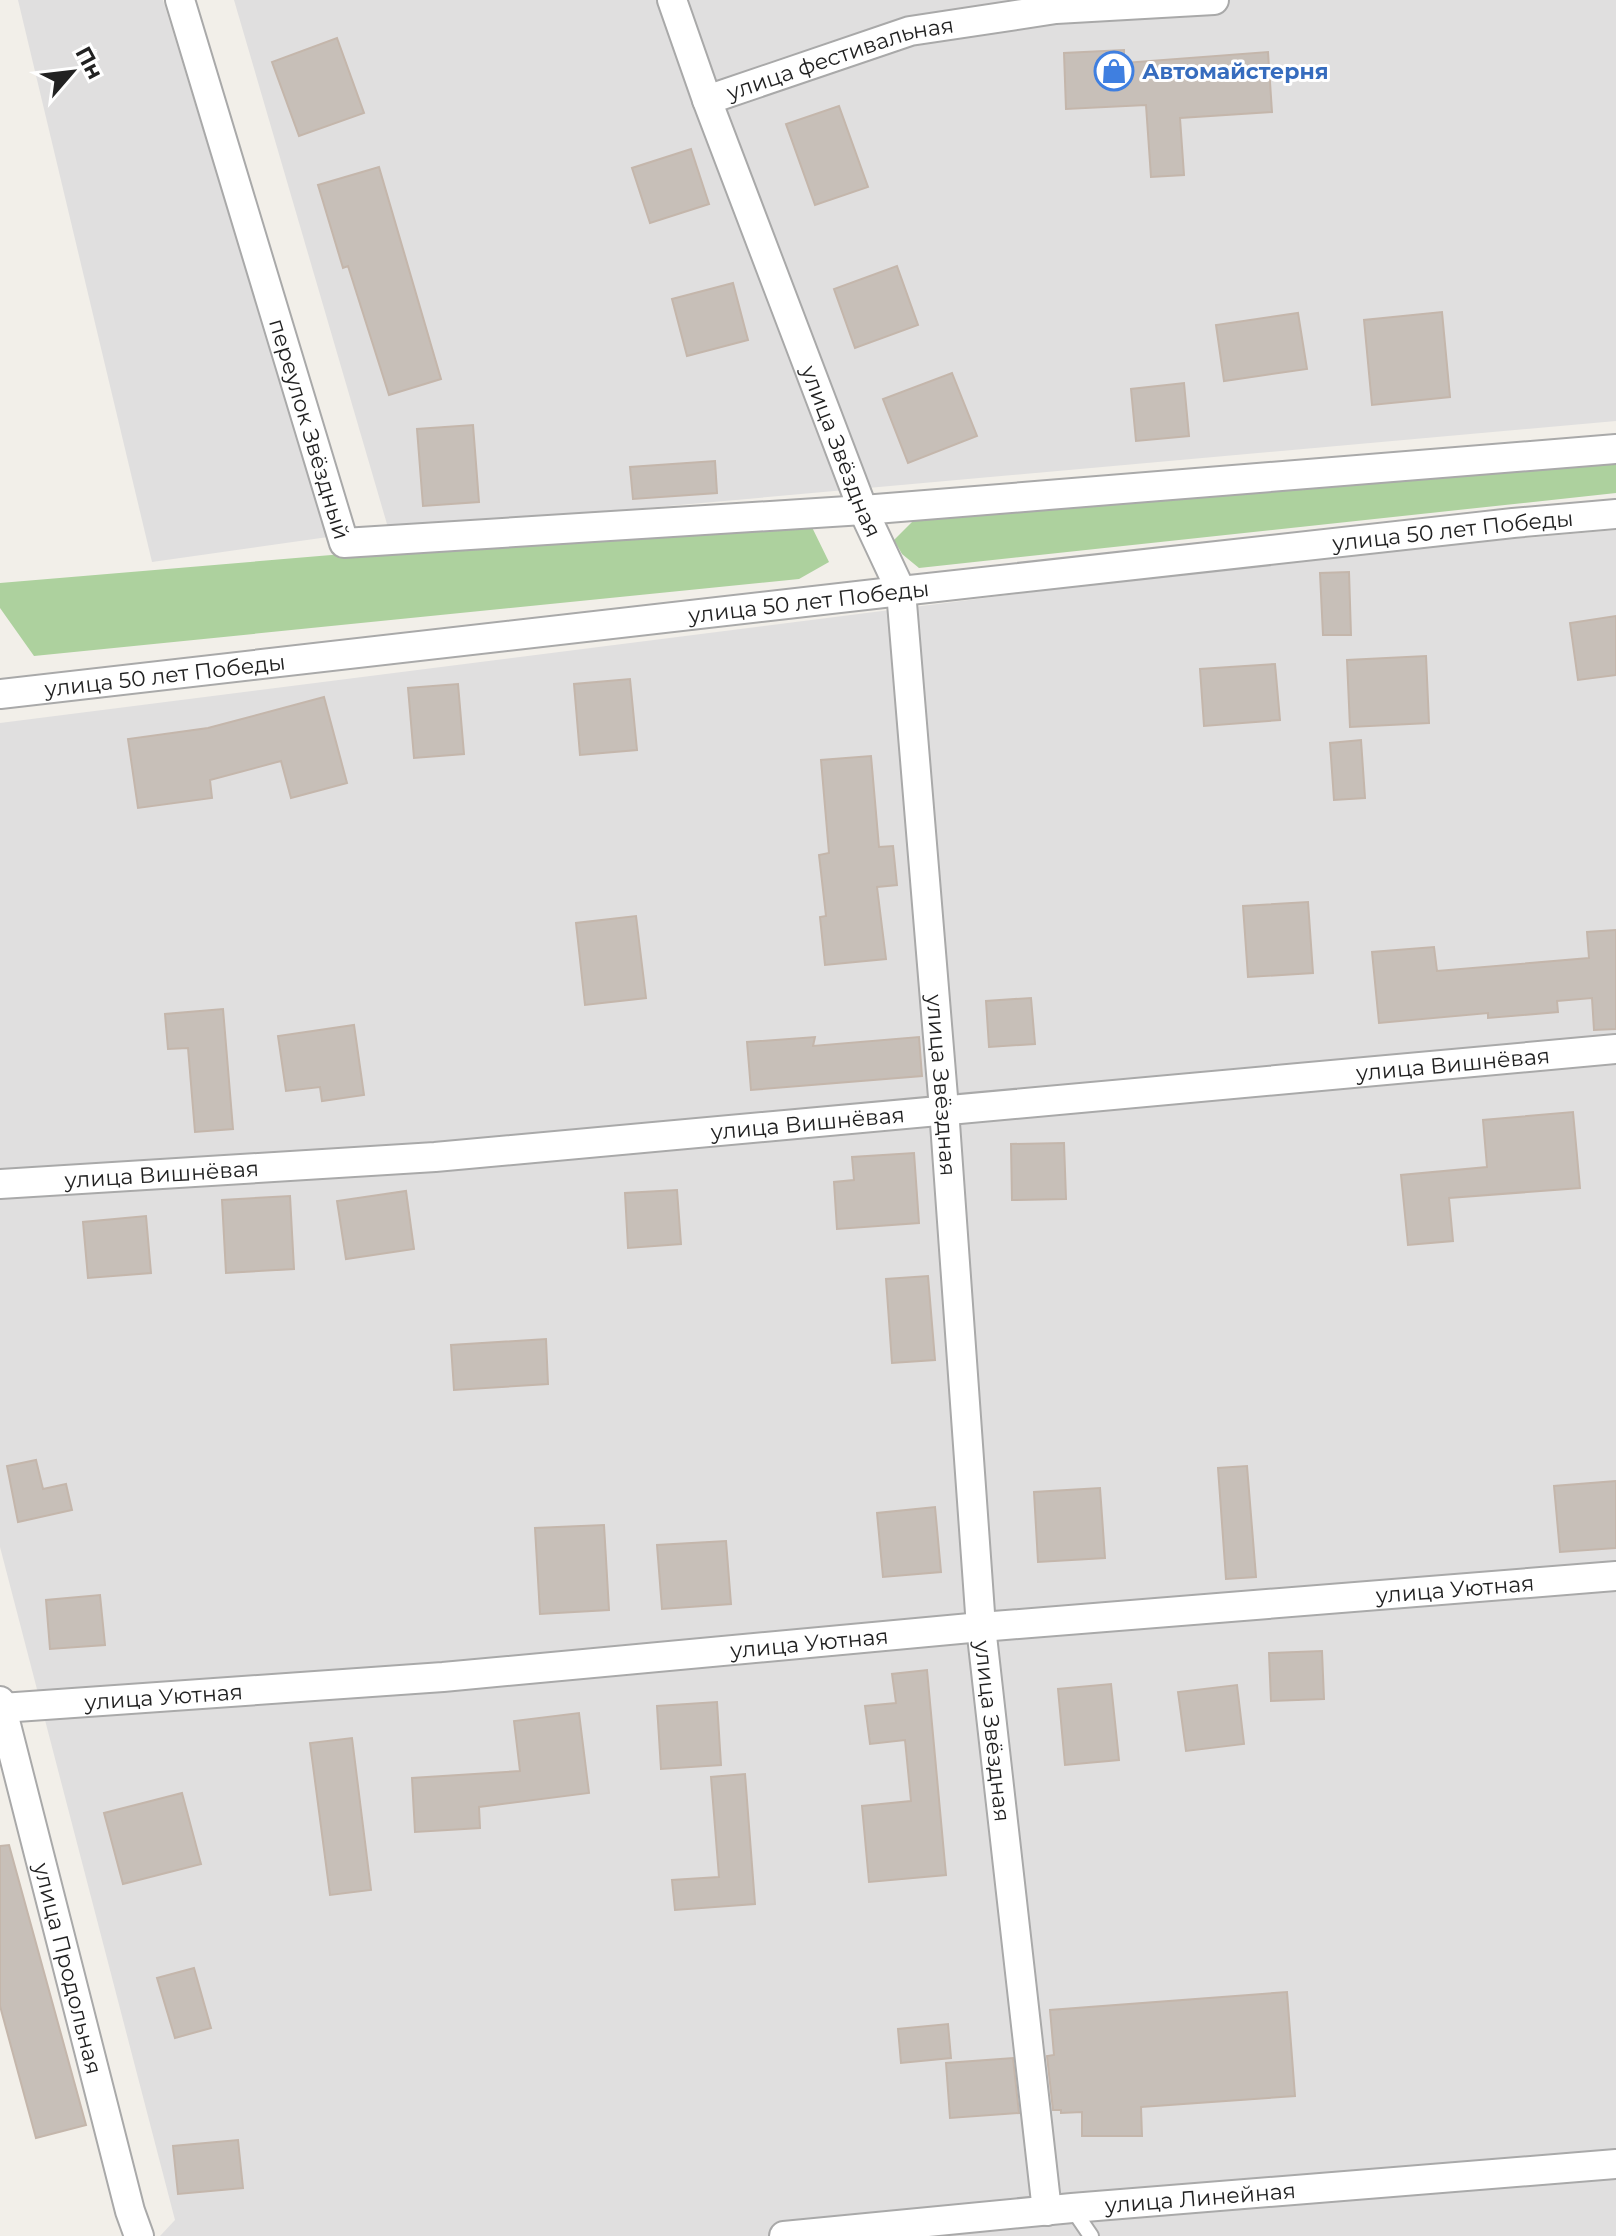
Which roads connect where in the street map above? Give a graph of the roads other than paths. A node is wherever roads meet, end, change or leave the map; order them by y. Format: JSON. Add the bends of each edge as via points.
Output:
{"nodes":[{"id":1,"x":180,"y":0,"type":"edge"},
{"id":2,"x":672,"y":0,"type":"edge"},
{"id":3,"x":1214,"y":0,"type":"edge"},
{"id":4,"x":707,"y":100,"type":"junction"},
{"id":5,"x":1616,"y":449,"type":"edge"},
{"id":6,"x":863,"y":510,"type":"junction"},
{"id":7,"x":1616,"y":514,"type":"edge"},
{"id":8,"x":901,"y":591,"type":"junction"},
{"id":9,"x":0,"y":694,"type":"edge"},
{"id":10,"x":1616,"y":1049,"type":"edge"},
{"id":11,"x":944,"y":1109,"type":"junction"},
{"id":12,"x":0,"y":1184,"type":"edge"},
{"id":13,"x":1616,"y":1576,"type":"edge"},
{"id":14,"x":981,"y":1627,"type":"junction"},
{"id":15,"x":1,"y":1705,"type":"edge"},
{"id":16,"x":1616,"y":2164,"type":"edge"},
{"id":17,"x":1059,"y":2210,"type":"junction"},
{"id":18,"x":139,"y":2236,"type":"edge"},
{"id":19,"x":784,"y":2236,"type":"edge"},
{"id":20,"x":1091,"y":2236,"type":"edge"}],
"edges":[{"from":1,"to":6,"type":"street","name":"переулок Звёздный","via":[[344,543]]},
{"from":2,"to":4,"type":"street","name":"улица Звёздная"},
{"from":3,"to":4,"type":"street","name":"улица фестивальная","via":[[1056,9],[910,31]]},
{"from":4,"to":6,"type":"street","name":"улица Звёздная"},
{"from":5,"to":6,"type":"street"},
{"from":6,"to":8,"type":"street","name":"улица Звёздная"},
{"from":7,"to":8,"type":"street","name":"улица 50 лет Победы"},
{"from":8,"to":9,"type":"street","name":"улица 50 лет Победы"},
{"from":8,"to":11,"type":"street","name":"улица Звёздная"},
{"from":10,"to":11,"type":"street","name":"улица Вишнёвая"},
{"from":11,"to":12,"type":"street","name":"улица Вишнёвая","via":[[435,1157]]},
{"from":11,"to":14,"type":"street","name":"улица Звёздная"},
{"from":13,"to":14,"type":"street","name":"улица Уютная"},
{"from":14,"to":15,"type":"street","name":"улица Уютная","via":[[443,1677]]},
{"from":14,"to":17,"type":"street","name":"улица Звёздная"},
{"from":15,"to":18,"type":"street","name":"улица Продольная"},
{"from":16,"to":17,"type":"street","name":"улица Линейная"},
{"from":17,"to":19,"type":"street","name":"улица Линейная"},
{"from":17,"to":20,"type":"lane"}]}
